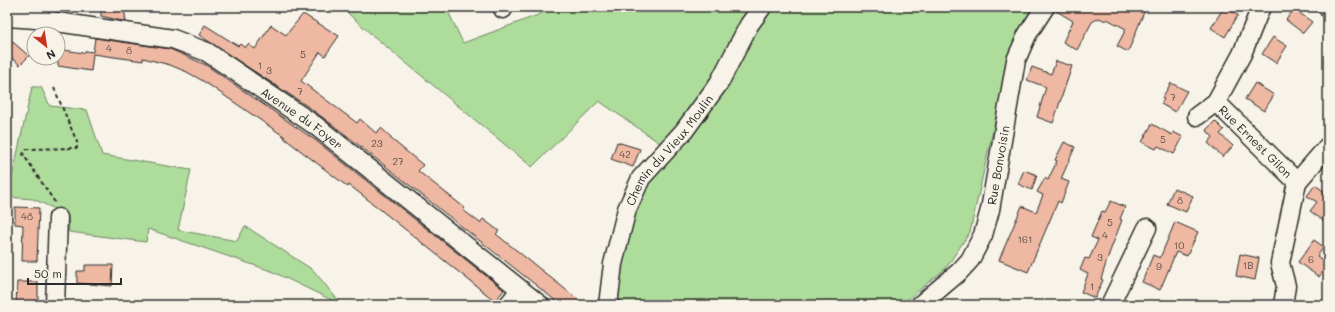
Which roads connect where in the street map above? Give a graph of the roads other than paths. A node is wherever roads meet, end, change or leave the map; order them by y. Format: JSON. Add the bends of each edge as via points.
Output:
{"nodes":[{"id":1,"x":762,"y":7,"type":"edge"},
{"id":2,"x":1045,"y":7,"type":"edge"},
{"id":3,"x":1261,"y":7,"type":"edge"},
{"id":4,"x":37,"y":13,"type":"edge"},
{"id":5,"x":7,"y":17,"type":"edge"},
{"id":6,"x":1216,"y":102,"type":"junction"},
{"id":7,"x":1197,"y":116,"type":"dead end"},
{"id":8,"x":1328,"y":146,"type":"edge"},
{"id":9,"x":1297,"y":182,"type":"junction"},
{"id":10,"x":58,"y":218,"type":"road end"},
{"id":11,"x":1147,"y":228,"type":"dead end"},
{"id":12,"x":520,"y":290,"type":"junction"},
{"id":13,"x":931,"y":302,"type":"edge"},
{"id":14,"x":56,"y":305,"type":"edge"},
{"id":15,"x":508,"y":305,"type":"edge"},
{"id":16,"x":540,"y":305,"type":"edge"},
{"id":17,"x":608,"y":305,"type":"edge"},
{"id":18,"x":1110,"y":305,"type":"edge"},
{"id":19,"x":1283,"y":305,"type":"edge"}],
"edges":[{"from":1,"to":17,"type":"street","name":"Chemin du Vieux Moulin","via":[[719,83],[684,131],[641,178],[627,209],[613,264]]},
{"from":2,"to":13,"type":"street","name":"Rue Bonvoisin","via":[[1016,60],[990,210],[983,235],[970,260]]},
{"from":3,"to":6,"type":"street","name":"Rue Ernest Gilon","via":[[1242,54]]},
{"from":4,"to":5,"type":"street","name":"Avenue du Foyer"},
{"from":4,"to":12,"type":"street","name":"Avenue du Foyer","via":[[173,39],[207,52],[316,126]]},
{"from":6,"to":7,"type":"street","name":"Rue Ernest Gilon"},
{"from":6,"to":9,"type":"street","name":"Rue Ernest Gilon"},
{"from":8,"to":9,"type":"street","name":"Rue Ernest Gilon"},
{"from":9,"to":19,"type":"street","name":"Rue Ernest Gilon","via":[[1280,263],[1286,286]]},
{"from":10,"to":14,"type":"street"},
{"from":11,"to":18,"type":"street"},
{"from":12,"to":15,"type":"street"},
{"from":12,"to":16,"type":"street","name":"Avenue du Foyer"}]}
